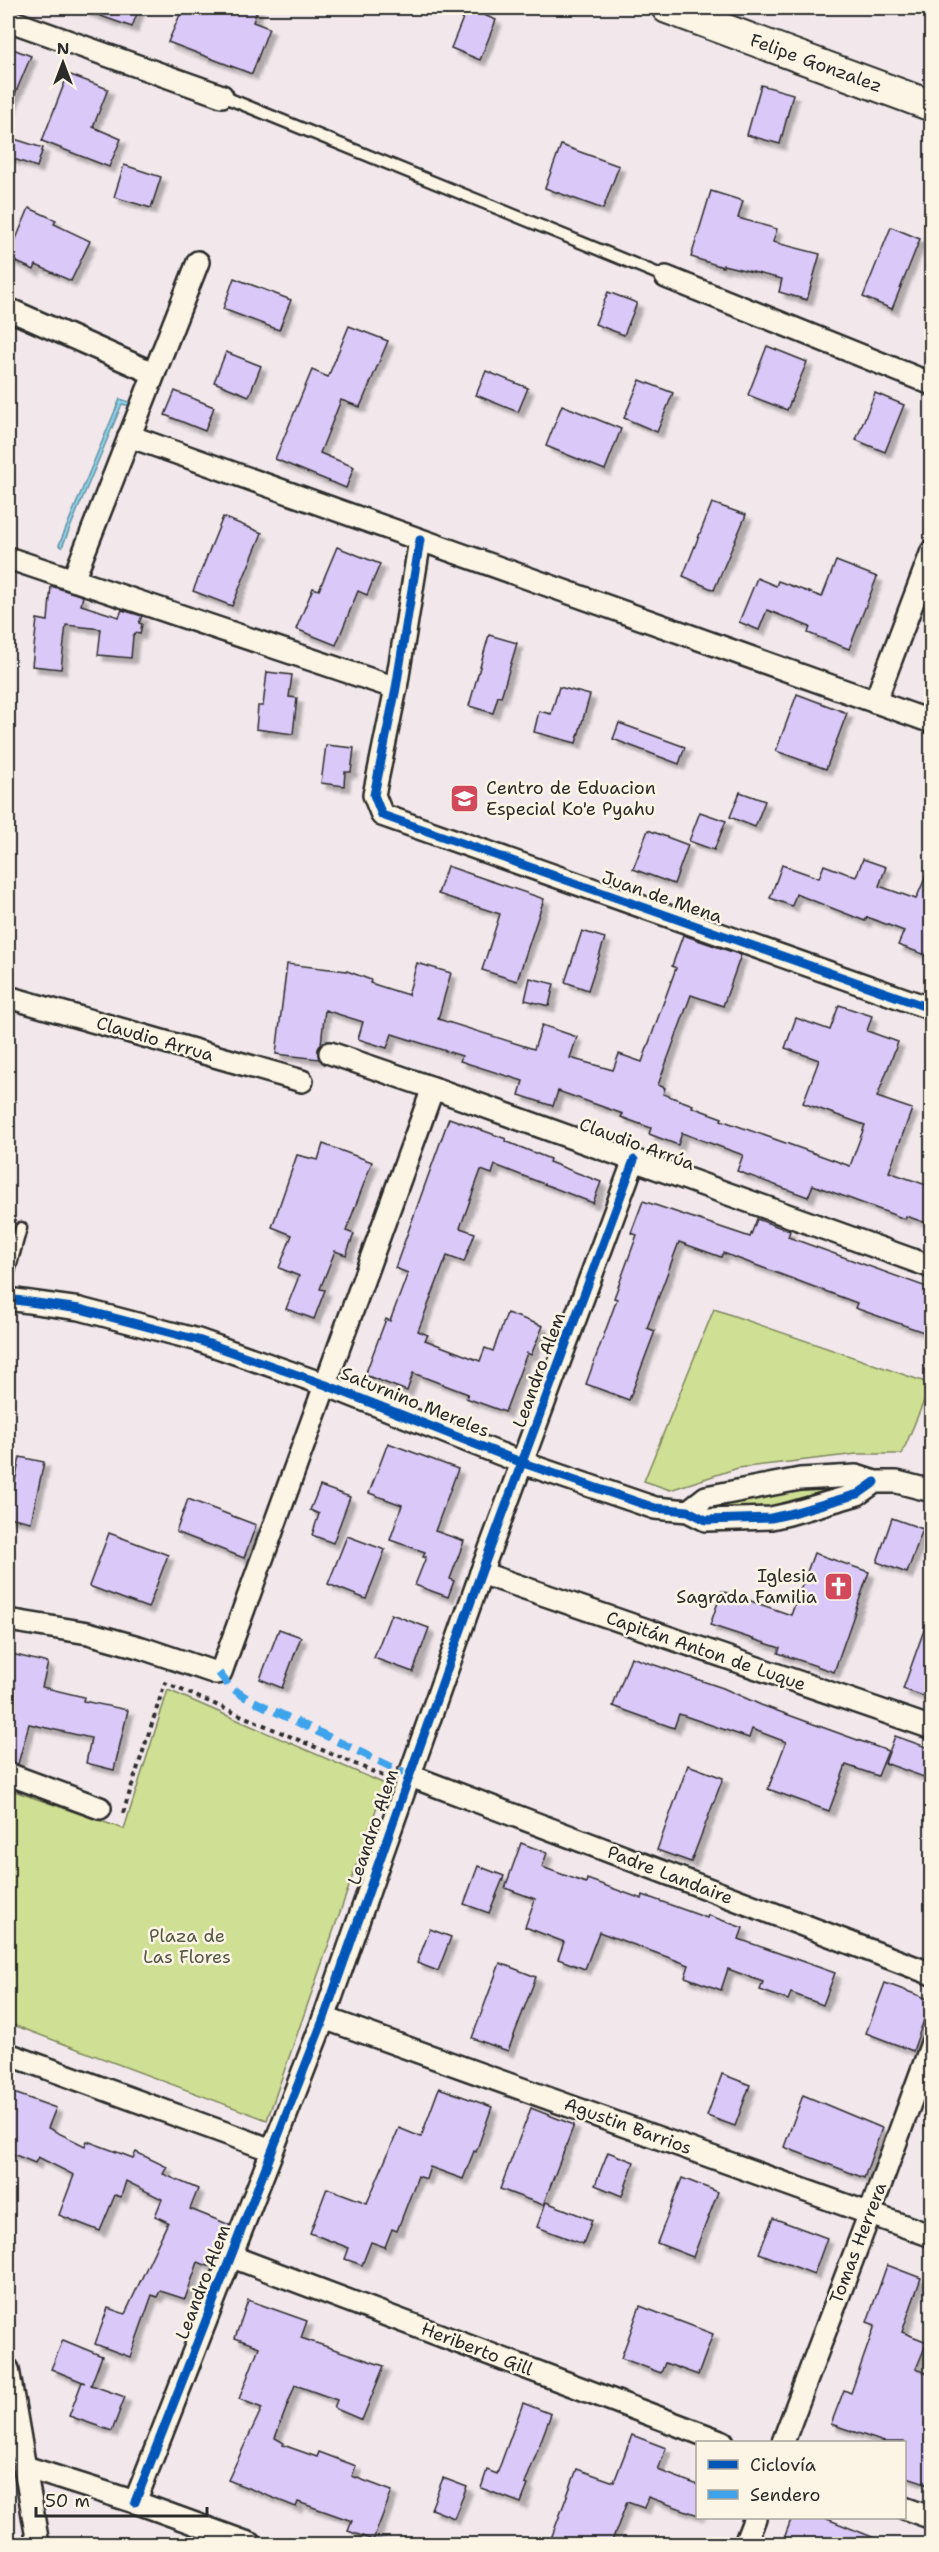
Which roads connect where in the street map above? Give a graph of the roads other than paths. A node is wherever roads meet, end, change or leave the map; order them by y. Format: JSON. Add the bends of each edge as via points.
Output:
{"nodes":[{"id":1,"x":667,"y":8,"type":"edge"},
{"id":2,"x":8,"y":20,"type":"edge"},
{"id":3,"x":222,"y":96,"type":"joint"},
{"id":4,"x":932,"y":106,"type":"edge"},
{"id":5,"x":198,"y":262,"type":"dead end"},
{"id":6,"x":666,"y":277,"type":"joint"},
{"id":7,"x":8,"y":309,"type":"edge"},
{"id":8,"x":153,"y":373,"type":"junction"},
{"id":9,"x":932,"y":384,"type":"edge"},
{"id":10,"x":129,"y":436,"type":"junction"},
{"id":11,"x":420,"y":540,"type":"junction"},
{"id":12,"x":932,"y":551,"type":"edge"},
{"id":13,"x":8,"y":558,"type":"edge"},
{"id":14,"x":73,"y":580,"type":"junction"},
{"id":15,"x":396,"y":688,"type":"junction"},
{"id":16,"x":875,"y":702,"type":"junction"},
{"id":17,"x":932,"y":722,"type":"edge"},
{"id":18,"x":8,"y":998,"type":"edge"},
{"id":19,"x":932,"y":1009,"type":"edge"},
{"id":20,"x":330,"y":1053,"type":"dead end"},
{"id":21,"x":302,"y":1081,"type":"dead end"},
{"id":22,"x":433,"y":1088,"type":"junction"},
{"id":23,"x":634,"y":1160,"type":"junction"},
{"id":24,"x":21,"y":1228,"type":"dead end"},
{"id":25,"x":932,"y":1267,"type":"edge"},
{"id":26,"x":8,"y":1275,"type":"edge"},
{"id":27,"x":8,"y":1299,"type":"edge"},
{"id":28,"x":326,"y":1385,"type":"junction"},
{"id":29,"x":523,"y":1463,"type":"junction"},
{"id":30,"x":875,"y":1482,"type":"junction"},
{"id":31,"x":932,"y":1491,"type":"edge"},
{"id":32,"x":688,"y":1511,"type":"junction"},
{"id":33,"x":481,"y":1573,"type":"junction"},
{"id":34,"x":8,"y":1620,"type":"edge"},
{"id":35,"x":932,"y":1728,"type":"edge"},
{"id":36,"x":8,"y":1774,"type":"edge"},
{"id":37,"x":401,"y":1778,"type":"junction"},
{"id":38,"x":100,"y":1808,"type":"dead end"},
{"id":39,"x":932,"y":1974,"type":"edge"},
{"id":40,"x":324,"y":2018,"type":"junction"},
{"id":41,"x":932,"y":2043,"type":"edge"},
{"id":42,"x":8,"y":2054,"type":"edge"},
{"id":43,"x":272,"y":2150,"type":"junction"},
{"id":44,"x":870,"y":2213,"type":"junction"},
{"id":45,"x":932,"y":2236,"type":"edge"},
{"id":46,"x":230,"y":2256,"type":"junction"},
{"id":47,"x":8,"y":2369,"type":"edge"},
{"id":48,"x":720,"y":2441,"type":"edge"},
{"id":49,"x":783,"y":2441,"type":"edge"},
{"id":50,"x":25,"y":2467,"type":"junction"},
{"id":51,"x":135,"y":2502,"type":"junction"},
{"id":52,"x":906,"y":2509,"type":"edge"},
{"id":53,"x":932,"y":2518,"type":"edge"},
{"id":54,"x":754,"y":2519,"type":"edge"},
{"id":55,"x":38,"y":2544,"type":"edge"},
{"id":56,"x":251,"y":2544,"type":"edge"},
{"id":57,"x":745,"y":2544,"type":"edge"}],
"edges":[{"from":1,"to":4,"type":"street","name":"Felipe Gonzalez"},
{"from":2,"to":3,"type":"street"},
{"from":3,"to":6,"type":"lane"},
{"from":5,"to":8,"type":"street"},
{"from":6,"to":9,"type":"street"},
{"from":7,"to":8,"type":"street"},
{"from":8,"to":10,"type":"street"},
{"from":10,"to":11,"type":"street"},
{"from":10,"to":14,"type":"street"},
{"from":11,"to":15,"type":"street"},
{"from":11,"to":16,"type":"street"},
{"from":12,"to":16,"type":"street"},
{"from":13,"to":14,"type":"street"},
{"from":14,"to":15,"type":"street"},
{"from":15,"to":19,"type":"street","name":"Juan de Mena","via":[[374,795],[382,815]]},
{"from":16,"to":17,"type":"street"},
{"from":18,"to":21,"type":"street","name":"Claudio Arrua"},
{"from":20,"to":22,"type":"street","name":"Claudio Arrúa"},
{"from":22,"to":23,"type":"street","name":"Claudio Arrúa"},
{"from":22,"to":28,"type":"street"},
{"from":23,"to":25,"type":"street","name":"Claudio Arrúa"},
{"from":23,"to":29,"type":"street","name":"Leandro Alem"},
{"from":24,"to":26,"type":"lane"},
{"from":27,"to":28,"type":"street","name":"Saturnino Mereles","via":[[80,1309],[198,1340]]},
{"from":28,"to":29,"type":"street","name":"Saturnino Mereles"},
{"from":28,"to":34,"type":"street","via":[[219,1673],[88,1633]]},
{"from":29,"to":32,"type":"street","name":"Saturnino Mereles","via":[[655,1508]]},
{"from":29,"to":33,"type":"street","name":"Leandro Alem"},
{"from":30,"to":31,"type":"street","via":[[897,1482]]},
{"from":30,"to":32,"type":"street","via":[[856,1476],[772,1483],[706,1497]]},
{"from":30,"to":32,"type":"street","name":"Saturnino Mereles","via":[[858,1494],[771,1518],[706,1520]]},
{"from":33,"to":35,"type":"street","name":"Capitán Anton de Luque"},
{"from":33,"to":37,"type":"street","name":"Leandro Alem"},
{"from":36,"to":38,"type":"street"},
{"from":37,"to":39,"type":"street","name":"Padre Landaire"},
{"from":37,"to":40,"type":"street","name":"Leandro Alem"},
{"from":40,"to":43,"type":"street","name":"Leandro Alem"},
{"from":40,"to":44,"type":"street","name":"Agustin Barrios"},
{"from":41,"to":44,"type":"street","name":"Tomas Herrera"},
{"from":42,"to":43,"type":"street"},
{"from":43,"to":46,"type":"street","name":"Leandro Alem"},
{"from":44,"to":45,"type":"street","name":"Agustin Barrios"},
{"from":44,"to":49,"type":"street","name":"Tomas Herrera"},
{"from":46,"to":48,"type":"street","name":"Heriberto Gill"},
{"from":46,"to":51,"type":"street","name":"Leandro Alem"},
{"from":47,"to":50,"type":"street"},
{"from":50,"to":51,"type":"street"},
{"from":50,"to":55,"type":"street"},
{"from":51,"to":56,"type":"street"},
{"from":52,"to":53,"type":"street"},
{"from":54,"to":57,"type":"street"}]}
